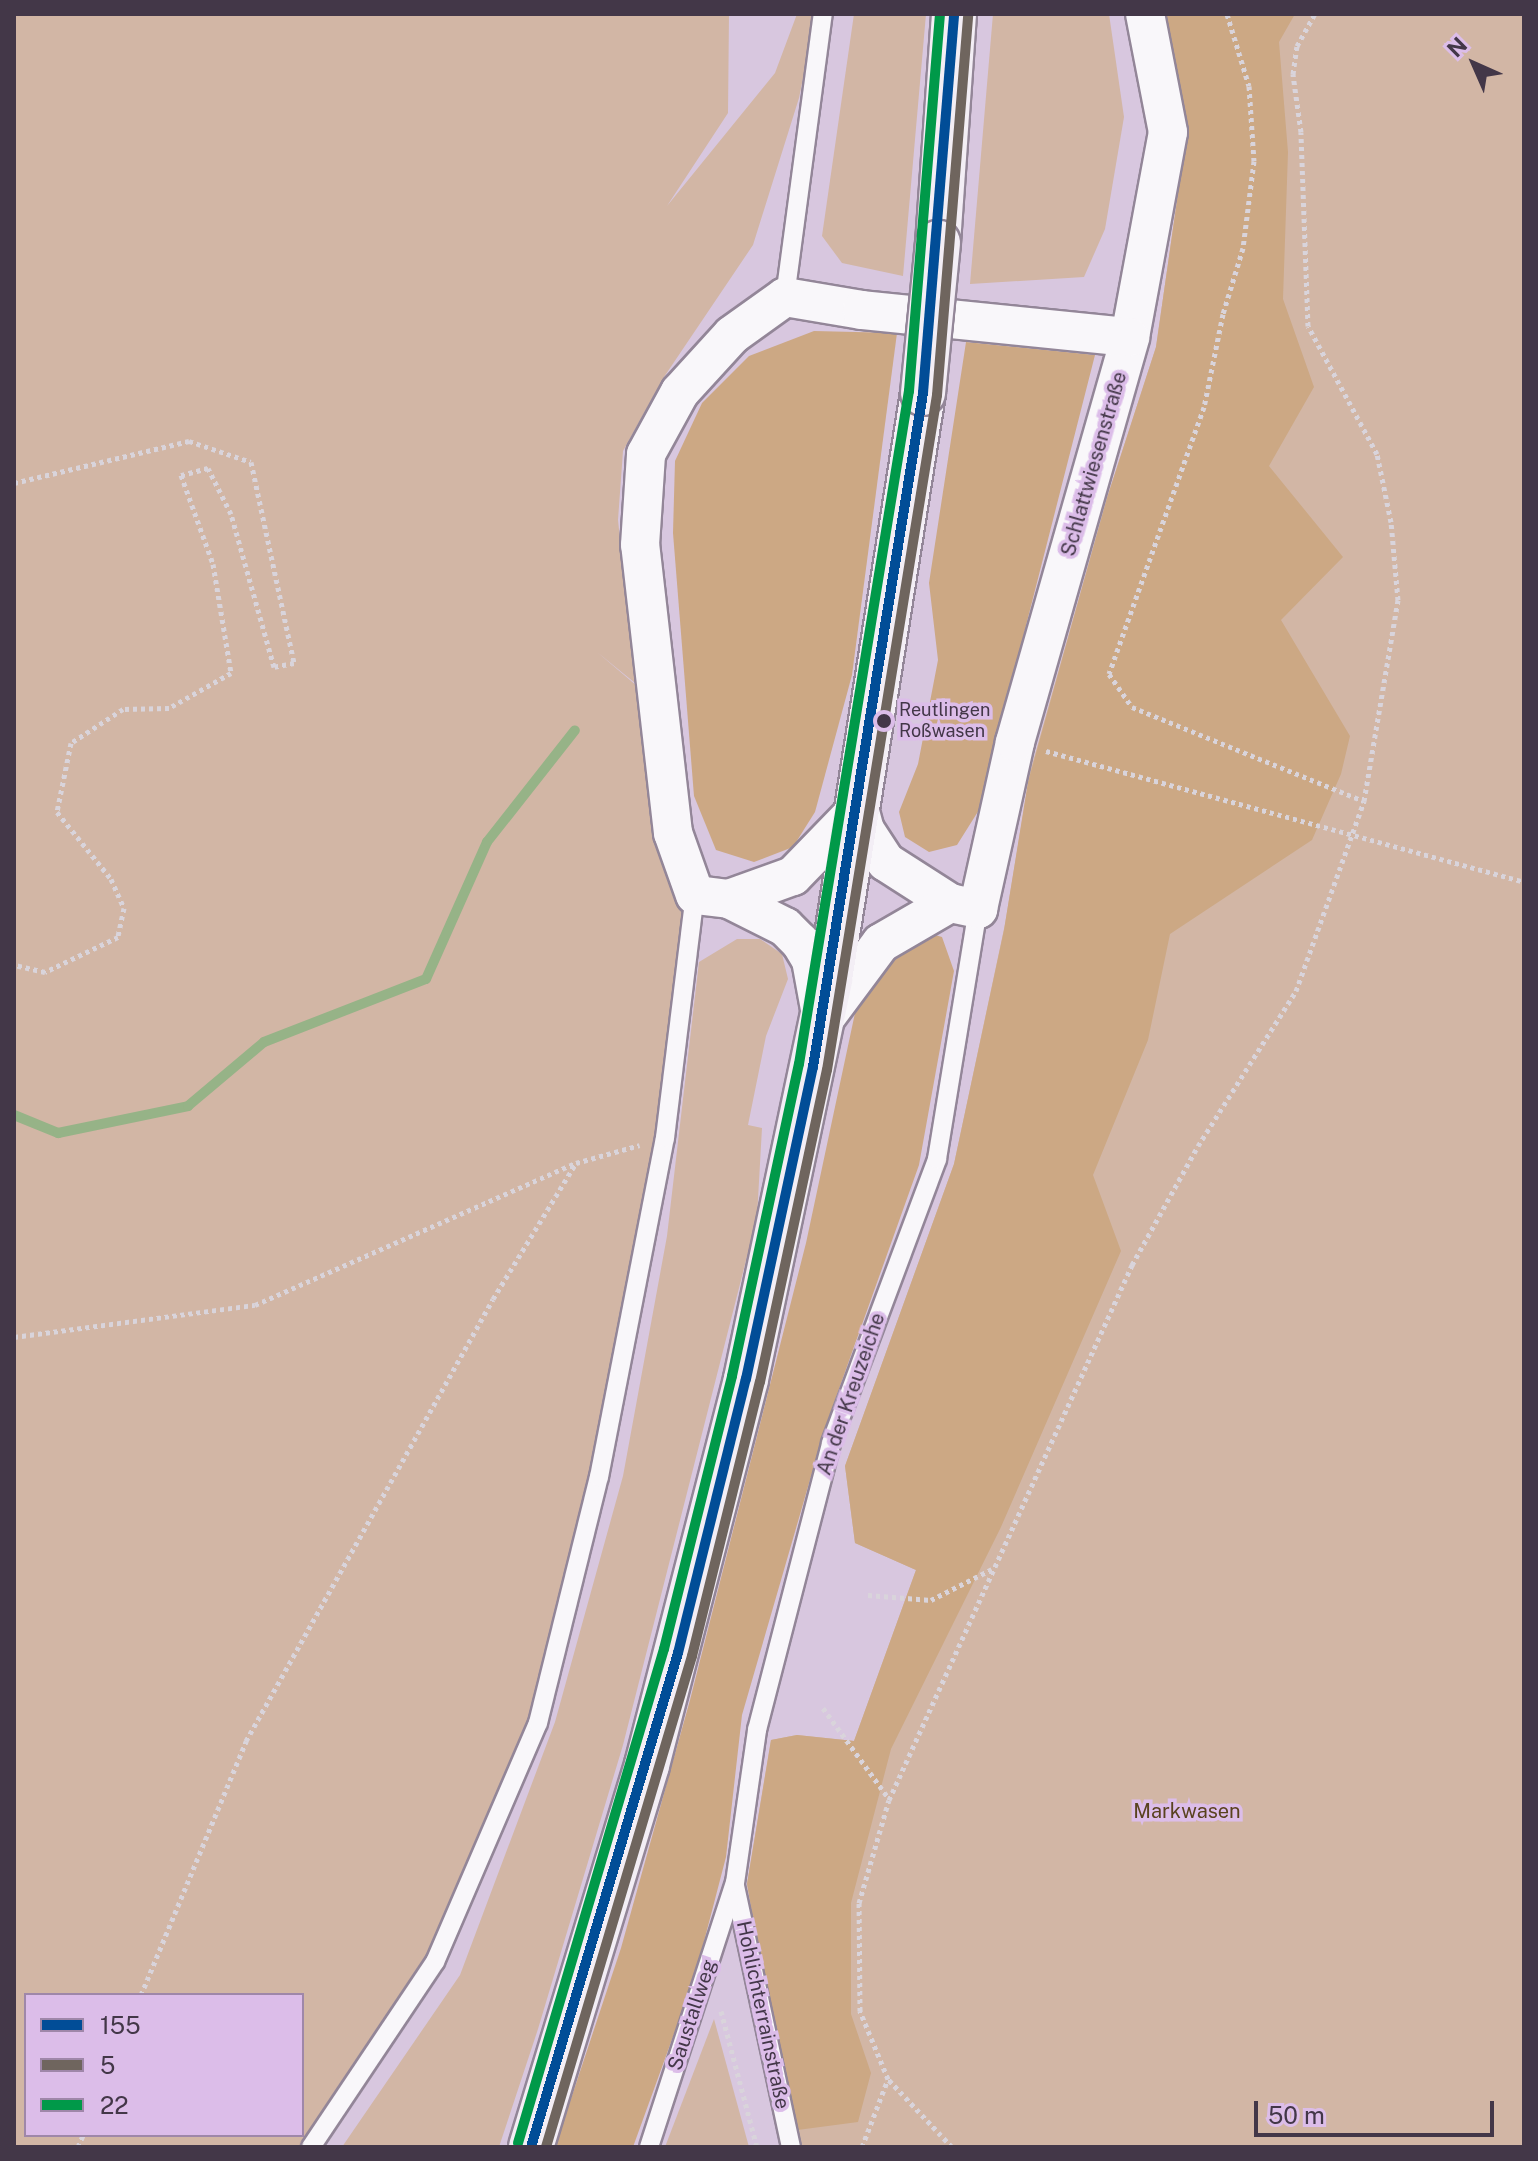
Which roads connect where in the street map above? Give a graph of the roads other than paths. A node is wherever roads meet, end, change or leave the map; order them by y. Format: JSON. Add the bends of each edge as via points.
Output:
{"nodes":[{"id":1,"x":823,"y":14,"type":"edge"},
{"id":2,"x":954,"y":14,"type":"edge"},
{"id":3,"x":1145,"y":14,"type":"edge"},
{"id":4,"x":785,"y":297,"type":"junction"},
{"id":5,"x":1130,"y":337,"type":"junction"},
{"id":6,"x":859,"y":808,"type":"junction"},
{"id":7,"x":712,"y":897,"type":"junction"},
{"id":8,"x":964,"y":906,"type":"junction"},
{"id":9,"x":821,"y":1025,"type":"junction"},
{"id":10,"x":735,"y":1883,"type":"junction"},
{"id":11,"x":311,"y":2147,"type":"edge"},
{"id":12,"x":531,"y":2147,"type":"edge"},
{"id":13,"x":649,"y":2147,"type":"edge"},
{"id":14,"x":791,"y":2147,"type":"edge"}],
"edges":[{"from":1,"to":4,"type":"lane"},
{"from":2,"to":6,"type":"main road","bridge":true,"via":[[923,393]]},
{"from":3,"to":5,"type":"street","name":"Schlattwiesenstraße","via":[[1168,132]]},
{"from":4,"to":5,"type":"street","via":[[862,310]]},
{"from":4,"to":7,"type":"street","via":[[732,335],[680,392],[646,454],[640,545],[673,833]]},
{"from":5,"to":8,"type":"street","name":"Schlattwiesenstraße"},
{"from":6,"to":7,"type":"street","via":[[793,876]]},
{"from":6,"to":8,"type":"street","via":[[865,830],[886,862]]},
{"from":6,"to":9,"type":"main road"},
{"from":7,"to":9,"type":"street","via":[[785,927],[800,942],[817,981]]},
{"from":7,"to":11,"type":"lane","via":[[599,1477],[538,1723],[435,1962]]},
{"from":8,"to":9,"type":"street","via":[[881,943]]},
{"from":8,"to":10,"type":"lane","name":"An der Kreuzeiche","via":[[937,1159],[831,1443],[757,1730]]},
{"from":9,"to":12,"type":"main road","via":[[746,1379],[689,1609]]},
{"from":10,"to":13,"type":"lane","name":"Saustallweg"},
{"from":10,"to":14,"type":"lane","name":"Hohlichterrainstraße"}]}
